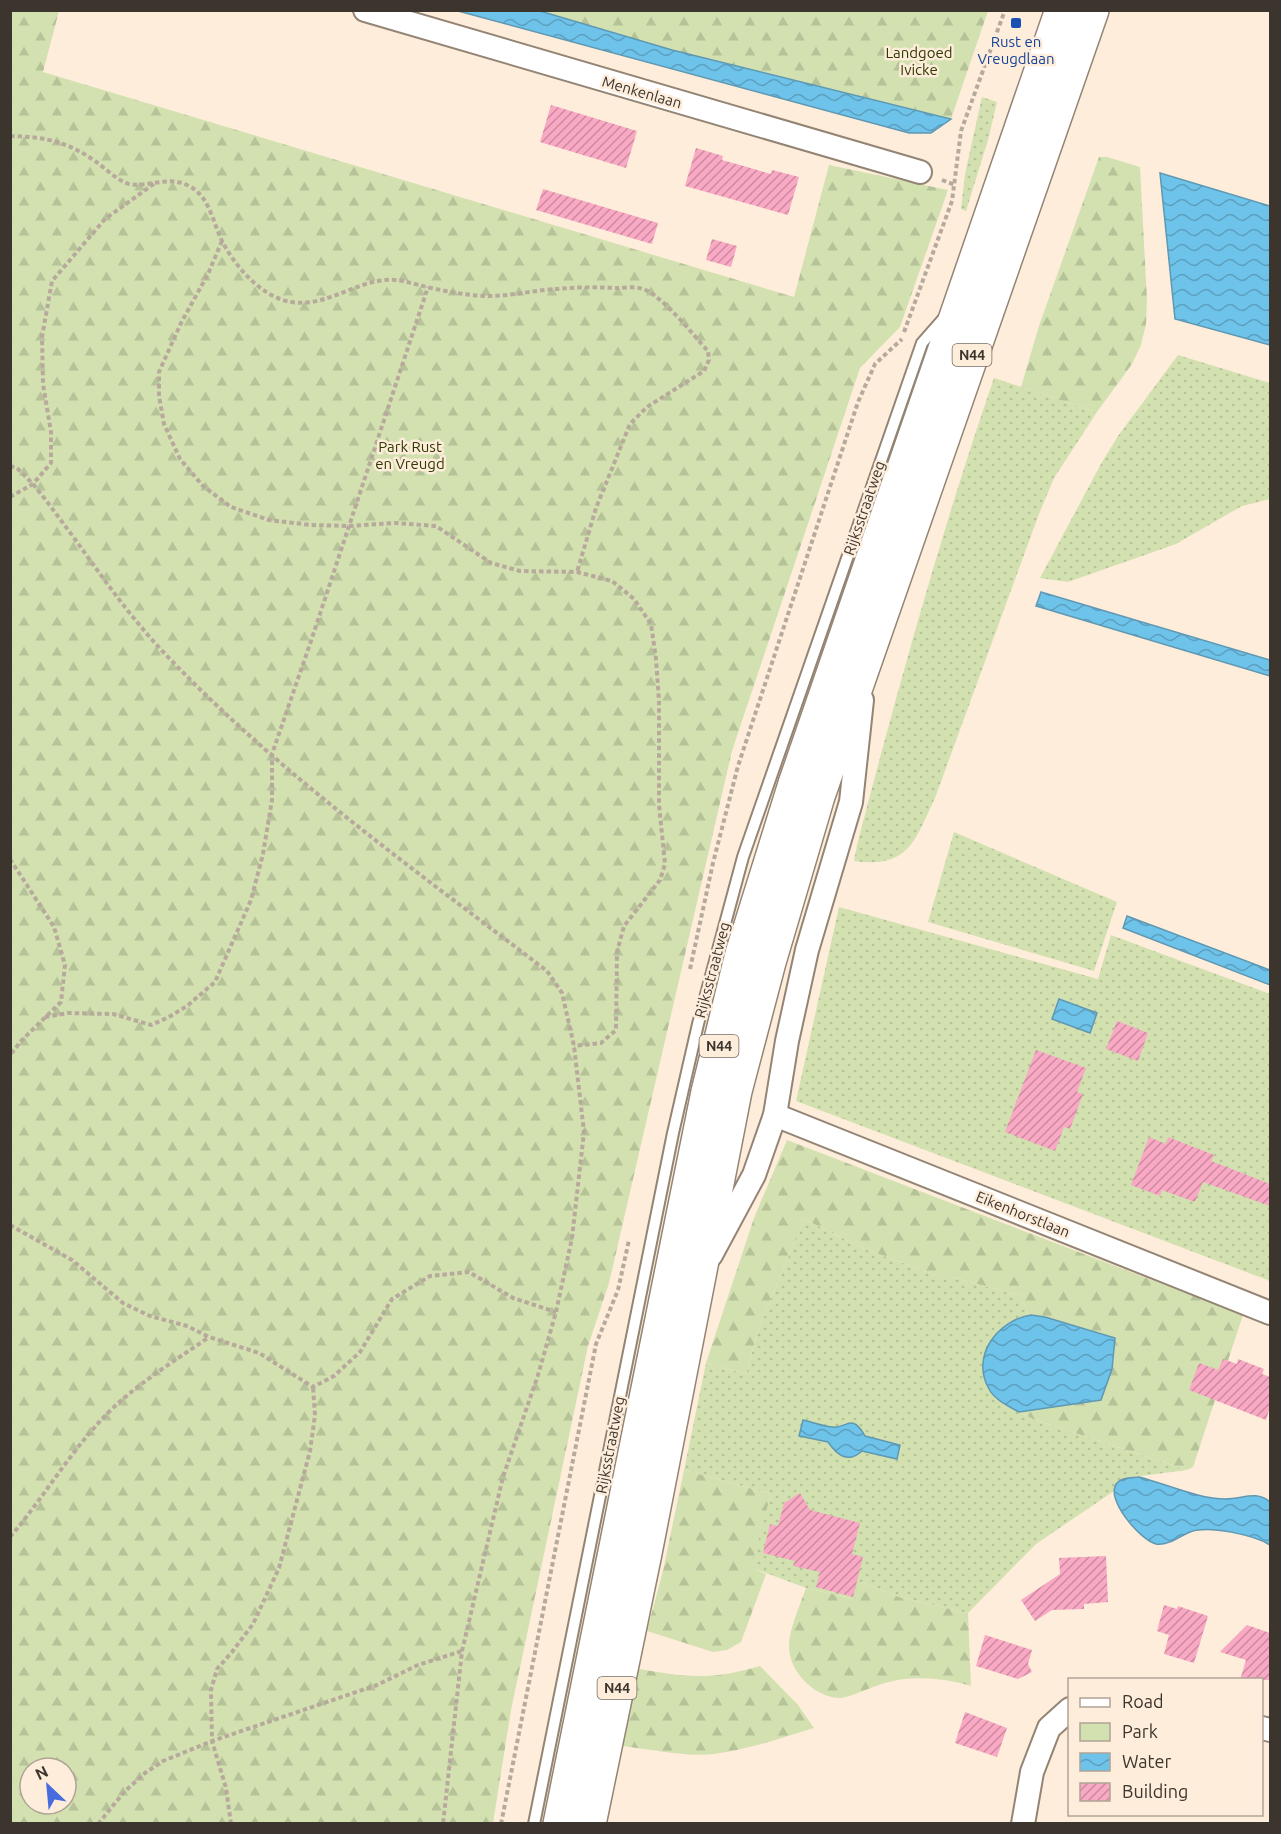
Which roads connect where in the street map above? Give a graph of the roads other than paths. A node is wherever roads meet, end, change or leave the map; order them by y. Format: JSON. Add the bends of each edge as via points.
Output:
{"nodes":[{"id":1,"x":364,"y":10,"type":"edge"},
{"id":2,"x":1062,"y":10,"type":"edge"},
{"id":3,"x":1092,"y":10,"type":"edge"},
{"id":4,"x":920,"y":172,"type":"dead end"},
{"id":5,"x":966,"y":292,"type":"junction"},
{"id":6,"x":867,"y":657,"type":"junction"},
{"id":7,"x":775,"y":1115,"type":"junction"},
{"id":8,"x":700,"y":1275,"type":"junction"},
{"id":9,"x":1270,"y":1313,"type":"edge"},
{"id":10,"x":1068,"y":1711,"type":"edge"},
{"id":11,"x":534,"y":1824,"type":"edge"},
{"id":12,"x":560,"y":1824,"type":"edge"},
{"id":13,"x":589,"y":1824,"type":"edge"},
{"id":14,"x":1023,"y":1824,"type":"edge"}],
"edges":[{"from":1,"to":4,"type":"street","name":"Menkenlaan"},
{"from":2,"to":5,"type":"main road","name":"Rijksstraatweg","number":"N44"},
{"from":3,"to":6,"type":"main road","number":"N44"},
{"from":5,"to":11,"type":"lane","name":"Rijksstraatweg","number":"N44","via":[[921,343],[730,903],[673,1133]]},
{"from":5,"to":12,"type":"main road","name":"Rijksstraatweg","number":"N44","via":[[799,772],[742,954],[708,1092]]},
{"from":6,"to":7,"type":"street","number":"N44","via":[[851,802],[807,950]]},
{"from":6,"to":8,"type":"main road","number":"N44","via":[[818,796],[769,962],[735,1091]]},
{"from":7,"to":8,"type":"street","number":"N44","via":[[754,1175]]},
{"from":7,"to":9,"type":"street","name":"Eikenhorstlaan"},
{"from":8,"to":13,"type":"main road","number":"N44"},
{"from":10,"to":14,"type":"street","via":[[1049,1728],[1032,1772]]}]}
